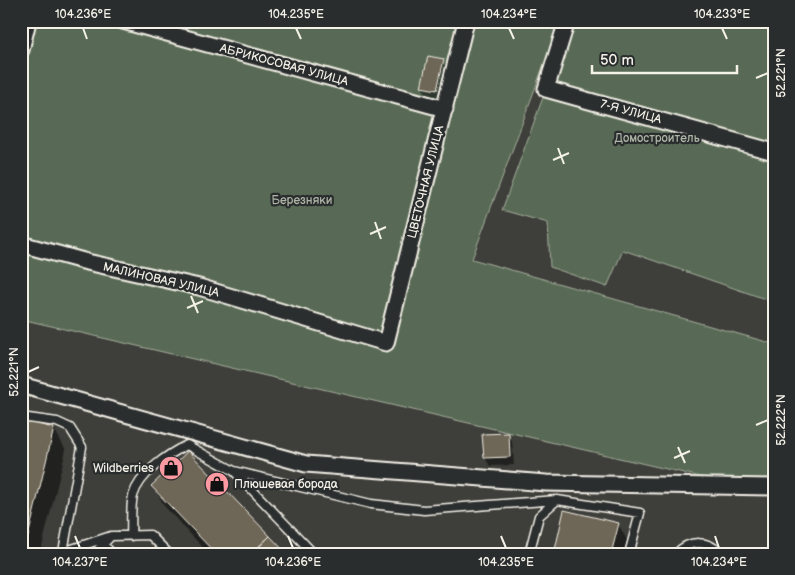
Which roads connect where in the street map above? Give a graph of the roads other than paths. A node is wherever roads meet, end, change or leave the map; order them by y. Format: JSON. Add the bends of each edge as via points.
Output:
{"nodes":[{"id":1,"x":28,"y":21,"type":"edge"},
{"id":2,"x":123,"y":21,"type":"edge"},
{"id":3,"x":466,"y":21,"type":"edge"},
{"id":4,"x":566,"y":21,"type":"edge"},
{"id":5,"x":21,"y":50,"type":"edge"},
{"id":6,"x":445,"y":109,"type":"junction"},
{"id":7,"x":774,"y":152,"type":"edge"},
{"id":8,"x":21,"y":244,"type":"edge"},
{"id":9,"x":386,"y":343,"type":"joint"},
{"id":10,"x":21,"y":385,"type":"edge"},
{"id":11,"x":21,"y":417,"type":"edge"},
{"id":12,"x":234,"y":472,"type":"junction"},
{"id":13,"x":774,"y":487,"type":"edge"},
{"id":14,"x":556,"y":500,"type":"junction"},
{"id":15,"x":111,"y":536,"type":"junction"},
{"id":16,"x":131,"y":536,"type":"junction"},
{"id":17,"x":103,"y":544,"type":"junction"},
{"id":18,"x":63,"y":552,"type":"junction"},
{"id":19,"x":48,"y":554,"type":"edge"},
{"id":20,"x":94,"y":554,"type":"edge"},
{"id":21,"x":113,"y":554,"type":"edge"},
{"id":22,"x":169,"y":554,"type":"edge"},
{"id":23,"x":314,"y":554,"type":"edge"},
{"id":24,"x":529,"y":554,"type":"edge"},
{"id":25,"x":629,"y":554,"type":"edge"},
{"id":26,"x":676,"y":554,"type":"edge"},
{"id":27,"x":722,"y":554,"type":"edge"}],
"edges":[{"from":1,"to":5,"type":"street"},
{"from":2,"to":6,"type":"street","name":"АБРИКОСОВАЯ УЛИЦА"},
{"from":3,"to":6,"type":"street","name":"ЦВЕТОЧНАЯ УЛИЦА"},
{"from":4,"to":7,"type":"street","name":"7-Я УЛИЦА","via":[[546,89]]},
{"from":6,"to":9,"type":"street","name":"ЦВЕТОЧНАЯ УЛИЦА"},
{"from":8,"to":9,"type":"street","name":"МАЛИНОВАЯ УЛИЦА","via":[[199,287]]},
{"from":10,"to":13,"type":"street","via":[[306,464],[546,483]]},
{"from":11,"to":18,"type":"lane","via":[[57,422],[70,428],[82,447]]},
{"from":12,"to":14,"type":"lane","via":[[371,504],[424,510]]},
{"from":12,"to":16,"type":"lane","via":[[187,445],[168,454],[149,472],[133,495]]},
{"from":12,"to":23,"type":"lane"},
{"from":14,"to":24,"type":"lane","via":[[539,516]]},
{"from":14,"to":25,"type":"lane","via":[[640,514]]},
{"from":15,"to":16,"type":"lane"},
{"from":15,"to":17,"type":"lane"},
{"from":15,"to":18,"type":"lane"},
{"from":16,"to":22,"type":"lane","via":[[150,535]]},
{"from":17,"to":20,"type":"lane"},
{"from":17,"to":21,"type":"lane"},
{"from":18,"to":19,"type":"lane"},
{"from":26,"to":27,"type":"lane","via":[[684,546],[703,542]]}]}
